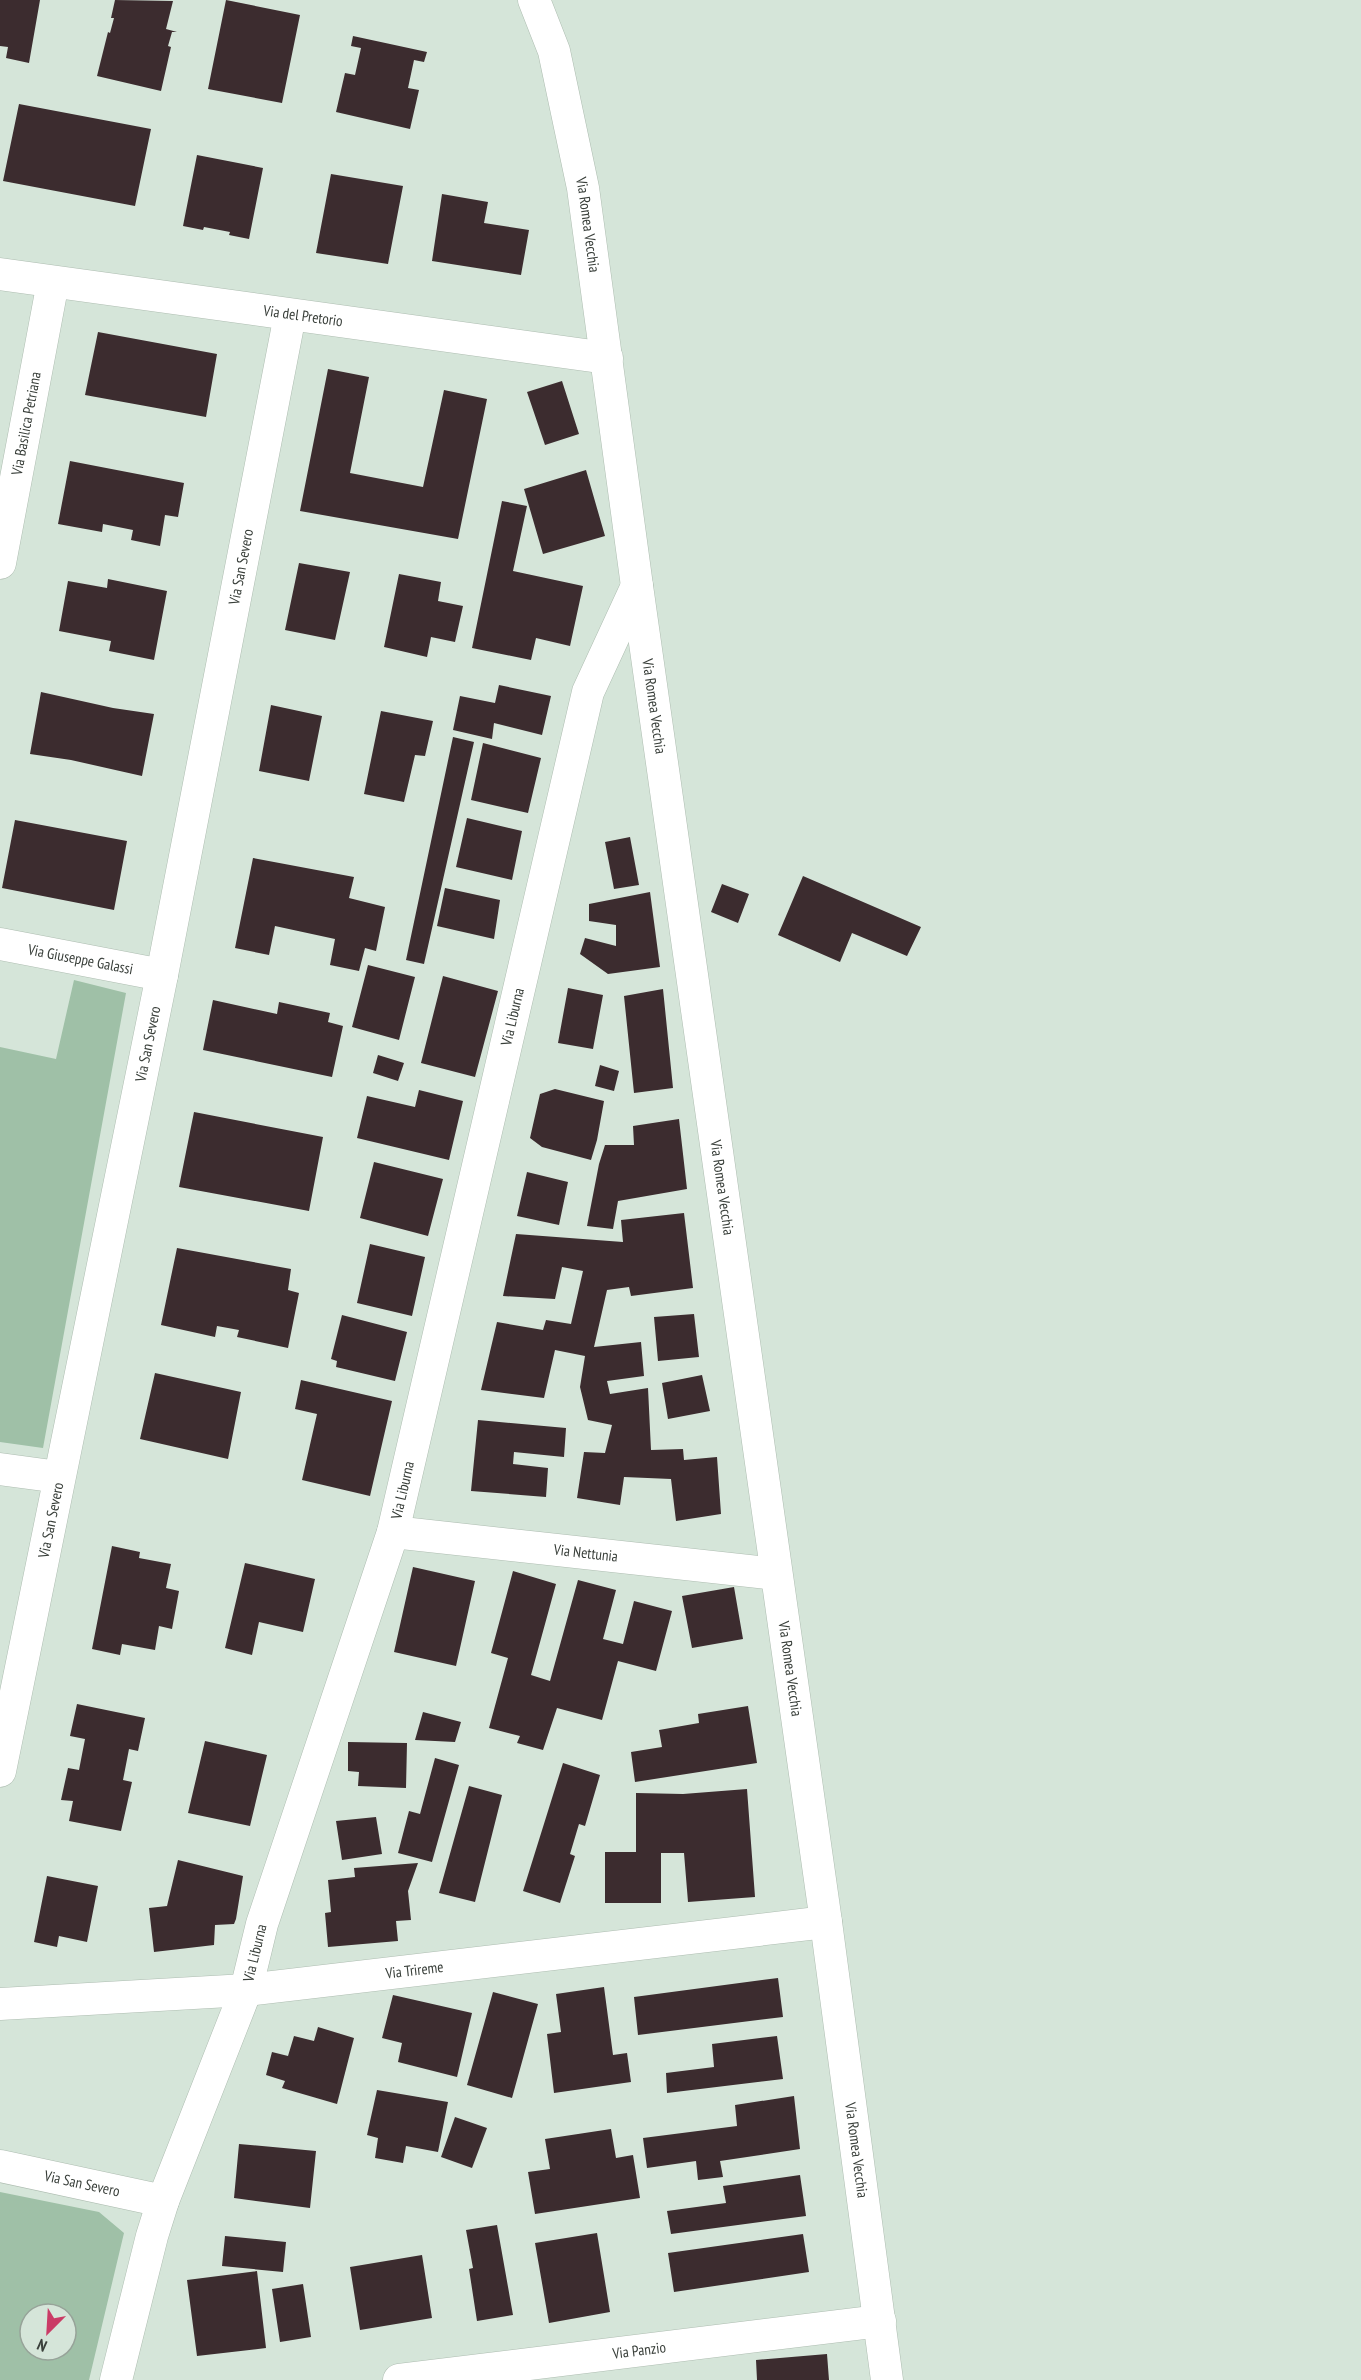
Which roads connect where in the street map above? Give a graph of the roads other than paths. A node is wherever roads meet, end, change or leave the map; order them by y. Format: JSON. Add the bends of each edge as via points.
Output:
{"nodes":[{"id":1,"x":534,"y":0,"type":"edge"},
{"id":2,"x":0,"y":274,"type":"edge"},
{"id":3,"x":53,"y":282,"type":"junction"},
{"id":4,"x":290,"y":315,"type":"junction"},
{"id":5,"x":607,"y":358,"type":"junction"},
{"id":6,"x":0,"y":563,"type":"edge"},
{"id":7,"x":637,"y":586,"type":"junction"},
{"id":8,"x":0,"y":944,"type":"edge"},
{"id":9,"x":162,"y":975,"type":"junction"},
{"id":10,"x":0,"y":1469,"type":"edge"},
{"id":11,"x":59,"y":1477,"type":"junction"},
{"id":12,"x":393,"y":1532,"type":"junction"},
{"id":13,"x":776,"y":1574,"type":"junction"},
{"id":14,"x":0,"y":1771,"type":"edge"},
{"id":15,"x":826,"y":1922,"type":"junction"},
{"id":16,"x":246,"y":1990,"type":"junction"},
{"id":17,"x":0,"y":2004,"type":"edge"},
{"id":18,"x":0,"y":2166,"type":"edge"},
{"id":19,"x":164,"y":2201,"type":"junction"},
{"id":20,"x":880,"y":2321,"type":"junction"},
{"id":21,"x":116,"y":2380,"type":"edge"},
{"id":22,"x":399,"y":2380,"type":"edge"},
{"id":23,"x":887,"y":2380,"type":"edge"}],
"edges":[{"from":1,"to":5,"type":"street","name":"Via Romea Vecchia","via":[[554,51],[584,188]]},
{"from":2,"to":3,"type":"street","name":"Via del Pretorio"},
{"from":3,"to":4,"type":"street","name":"Via del Pretorio"},
{"from":3,"to":6,"type":"street","name":"Via Basilica Petriana"},
{"from":4,"to":5,"type":"street","name":"Via del Pretorio"},
{"from":4,"to":9,"type":"street","name":"Via San Severo"},
{"from":5,"to":7,"type":"street","name":"Via Romea Vecchia"},
{"from":7,"to":12,"type":"street","name":"Via Liburna","via":[[588,692]]},
{"from":7,"to":13,"type":"street","name":"Via Romea Vecchia"},
{"from":8,"to":9,"type":"street","name":"Via Giuseppe Galassi"},
{"from":9,"to":11,"type":"street","name":"Via San Severo"},
{"from":10,"to":11,"type":"street"},
{"from":11,"to":14,"type":"street","name":"Via San Severo"},
{"from":12,"to":13,"type":"street","name":"Via Nettunia"},
{"from":12,"to":16,"type":"street","name":"Via Liburna","via":[[262,1924]]},
{"from":13,"to":15,"type":"street","name":"Via Romea Vecchia"},
{"from":15,"to":16,"type":"street","name":"Via Trireme"},
{"from":15,"to":20,"type":"street","name":"Via Romea Vecchia"},
{"from":16,"to":17,"type":"street","name":"Via Trireme"},
{"from":16,"to":19,"type":"street","name":"Via Liburna"},
{"from":18,"to":19,"type":"street","name":"Via San Severo"},
{"from":19,"to":21,"type":"street","name":"Via Liburna"},
{"from":20,"to":22,"type":"street","name":"Via Panzio"},
{"from":20,"to":23,"type":"street","name":"Via Romea Vecchia"}]}
